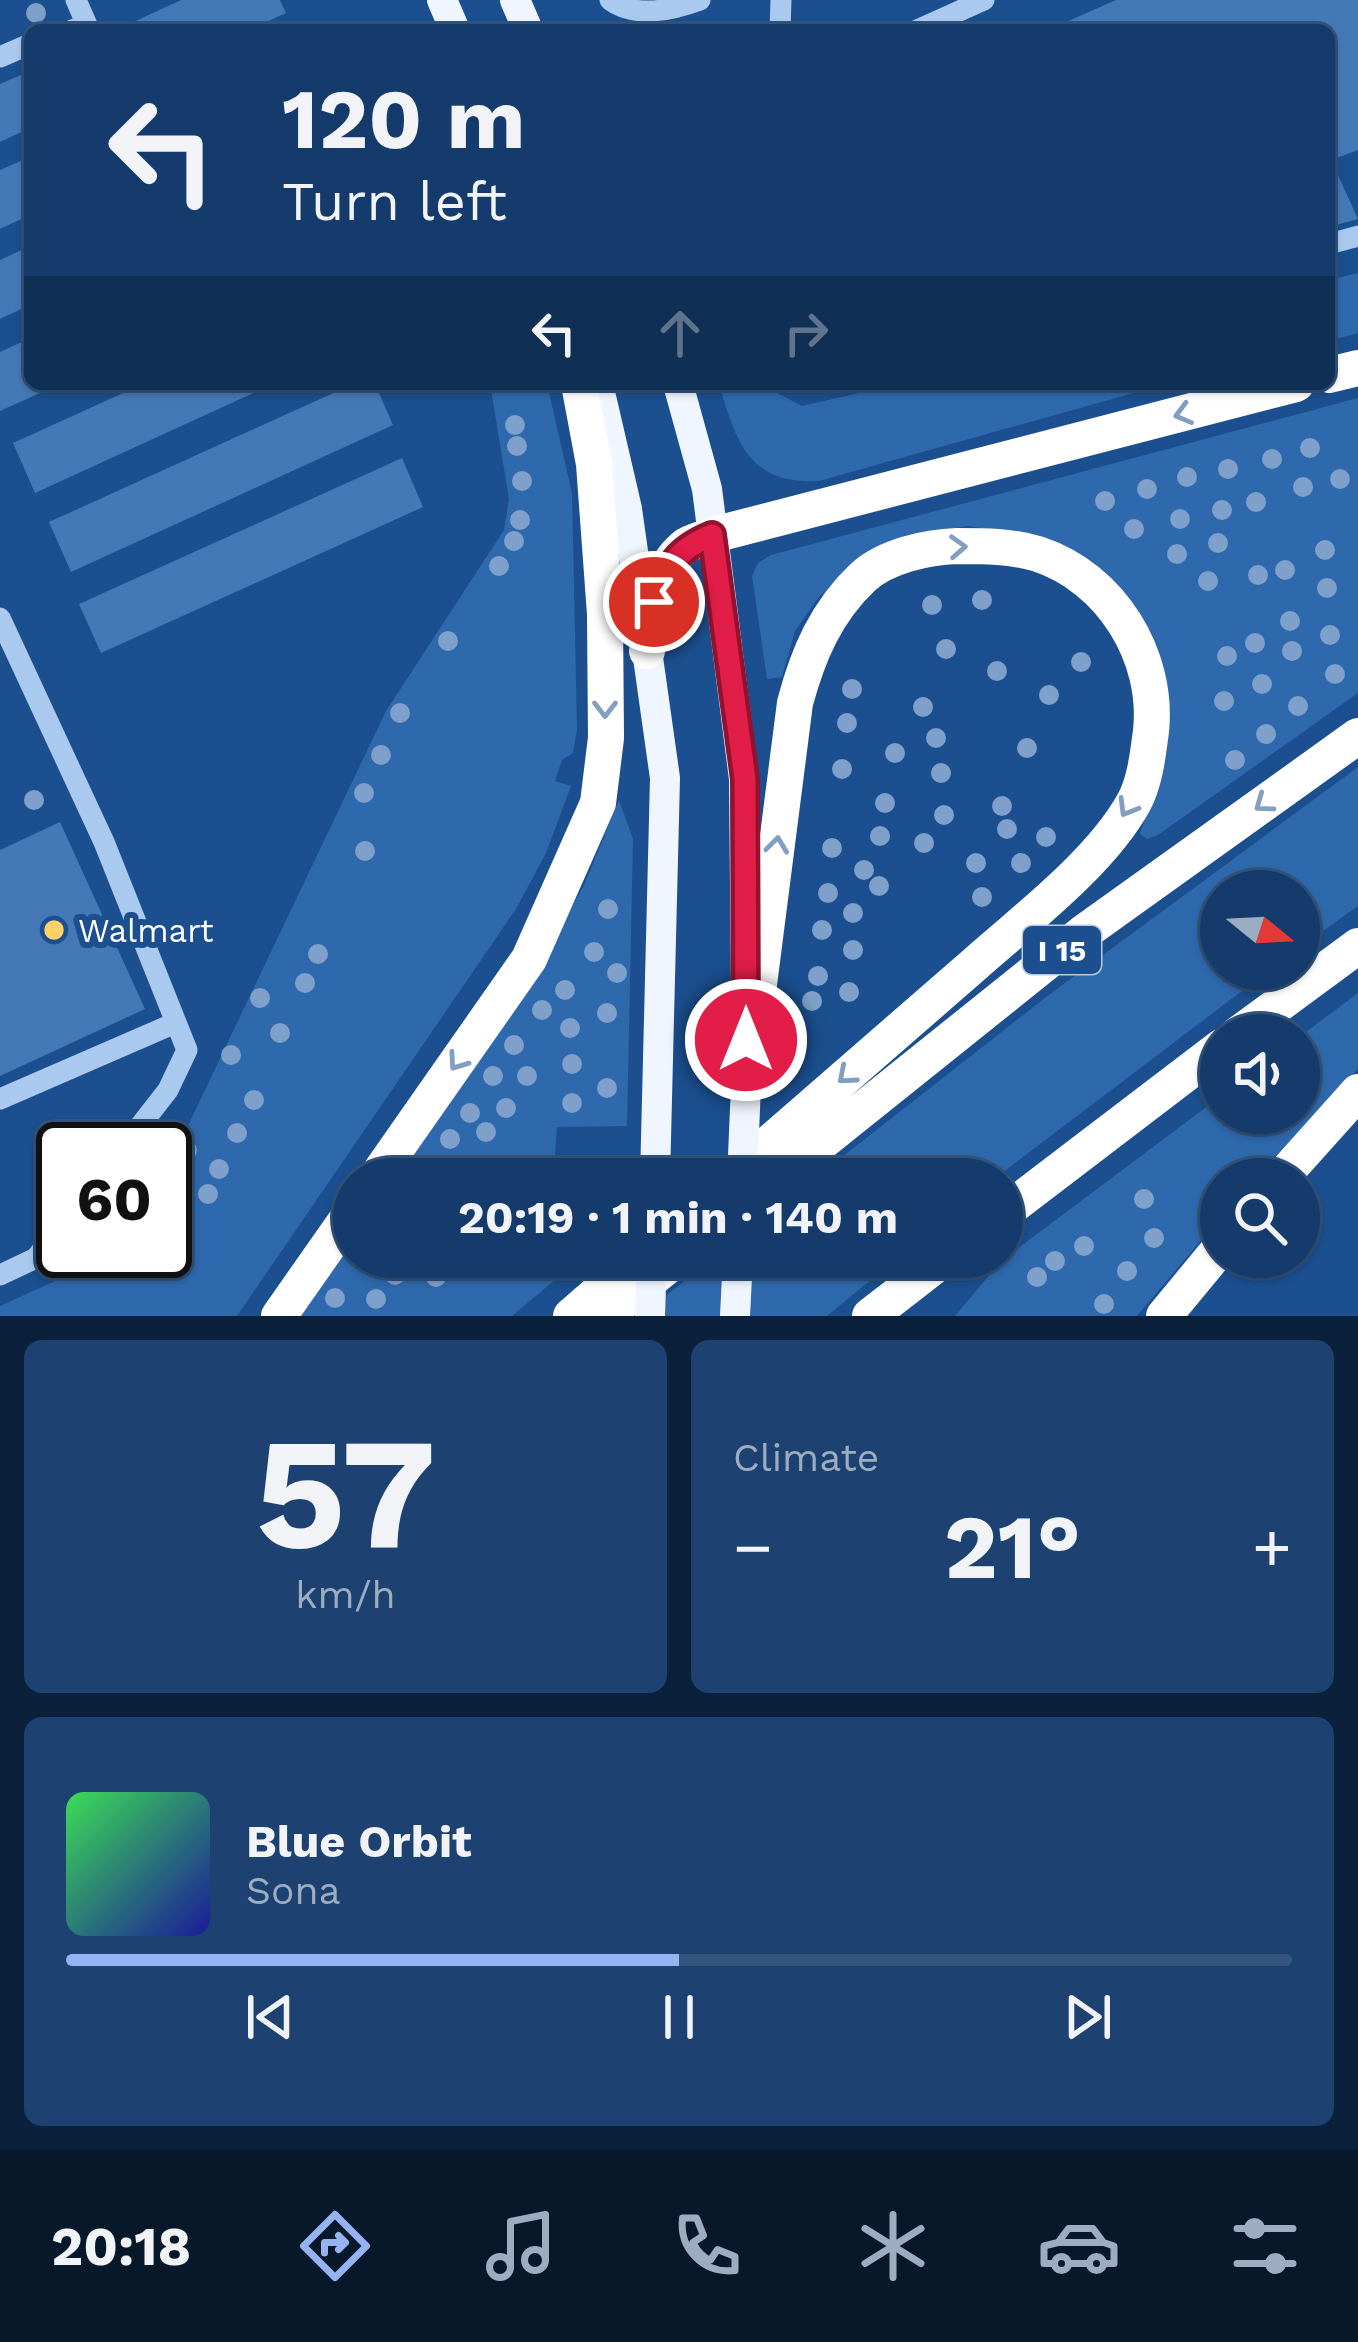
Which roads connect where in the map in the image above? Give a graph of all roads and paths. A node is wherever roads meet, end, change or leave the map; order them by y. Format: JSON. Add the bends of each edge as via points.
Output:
{"nodes":[{"id":1,"x":610,"y":0,"type":"edge"},
{"id":2,"x":700,"y":0,"type":"edge"},
{"id":3,"x":984,"y":0,"type":"edge"},
{"id":4,"x":930,"y":24,"type":"edge"},
{"id":5,"x":580,"y":390,"type":"edge"},
{"id":6,"x":599,"y":390,"type":"edge"},
{"id":7,"x":680,"y":390,"type":"edge"},
{"id":8,"x":1273,"y":390,"type":"edge"},
{"id":9,"x":712,"y":535,"type":"junction"},
{"id":10,"x":0,"y":618,"type":"edge"},
{"id":11,"x":647,"y":651,"type":"junction"},
{"id":12,"x":1358,"y":736,"type":"edge"},
{"id":13,"x":1358,"y":946,"type":"edge"},
{"id":14,"x":1266,"y":1014,"type":"edge"},
{"id":15,"x":175,"y":1023,"type":"junction"},
{"id":16,"x":1200,"y":1063,"type":"edge"},
{"id":17,"x":746,"y":1086,"type":"junction"},
{"id":18,"x":1358,"y":1092,"type":"edge"},
{"id":19,"x":0,"y":1099,"type":"edge"},
{"id":20,"x":143,"y":1122,"type":"edge"},
{"id":21,"x":390,"y":1158,"type":"edge"},
{"id":22,"x":656,"y":1158,"type":"edge"},
{"id":23,"x":743,"y":1158,"type":"edge"},
{"id":24,"x":752,"y":1158,"type":"edge"},
{"id":25,"x":802,"y":1158,"type":"edge"},
{"id":26,"x":1299,"y":1158,"type":"edge"},
{"id":27,"x":1023,"y":1198,"type":"edge"},
{"id":28,"x":333,"y":1239,"type":"edge"},
{"id":29,"x":36,"y":1258,"type":"edge"},
{"id":30,"x":1200,"y":1272,"type":"edge"},
{"id":31,"x":0,"y":1275,"type":"edge"},
{"id":32,"x":615,"y":1278,"type":"edge"},
{"id":33,"x":651,"y":1278,"type":"edge"},
{"id":34,"x":653,"y":1278,"type":"edge"},
{"id":35,"x":737,"y":1278,"type":"edge"},
{"id":36,"x":919,"y":1278,"type":"edge"},
{"id":37,"x":279,"y":1316,"type":"edge"},
{"id":38,"x":571,"y":1316,"type":"edge"},
{"id":39,"x":605,"y":1316,"type":"edge"},
{"id":40,"x":650,"y":1316,"type":"edge"},
{"id":41,"x":735,"y":1316,"type":"edge"},
{"id":42,"x":870,"y":1316,"type":"edge"},
{"id":43,"x":1164,"y":1316,"type":"edge"}],
"edges":[{"from":1,"to":2,"type":"lane","via":[[646,11]]},
{"from":3,"to":4,"type":"lane"},
{"from":5,"to":21,"type":"highway","one_way":true,"via":[[605,614],[598,803],[529,959]]},
{"from":6,"to":11,"type":"main road"},
{"from":7,"to":9,"type":"main road"},
{"from":8,"to":9,"type":"highway","one_way":true},
{"from":9,"to":11,"type":"highway","via":[[685,546],[667,570]]},
{"from":9,"to":17,"type":"main road","via":[[745,779]]},
{"from":10,"to":15,"type":"lane","via":[[104,842]]},
{"from":11,"to":22,"type":"main road","via":[[665,778]]},
{"from":12,"to":25,"type":"highway","number":"I 15","one_way":true,"via":[[1084,933]]},
{"from":13,"to":14,"type":"highway"},
{"from":15,"to":19,"type":"lane"},
{"from":15,"to":20,"type":"lane","via":[[187,1050]]},
{"from":16,"to":27,"type":"highway"},
{"from":17,"to":23,"type":"main road","bridge":true},
{"from":17,"to":24,"type":"highway","one_way":true,"via":[[795,703],[808,653],[833,610],[867,574],[945,547],[993,545],[1076,572],[1132,632],[1148,674],[1153,710],[1136,800],[1030,915]]},
{"from":18,"to":26,"type":"highway"},
{"from":28,"to":37,"type":"highway"},
{"from":29,"to":31,"type":"lane"},
{"from":30,"to":43,"type":"highway"},
{"from":32,"to":38,"type":"highway"},
{"from":33,"to":40,"type":"main road","bridge":true},
{"from":34,"to":39,"type":"highway"},
{"from":35,"to":41,"type":"main road"},
{"from":36,"to":42,"type":"highway"}]}
